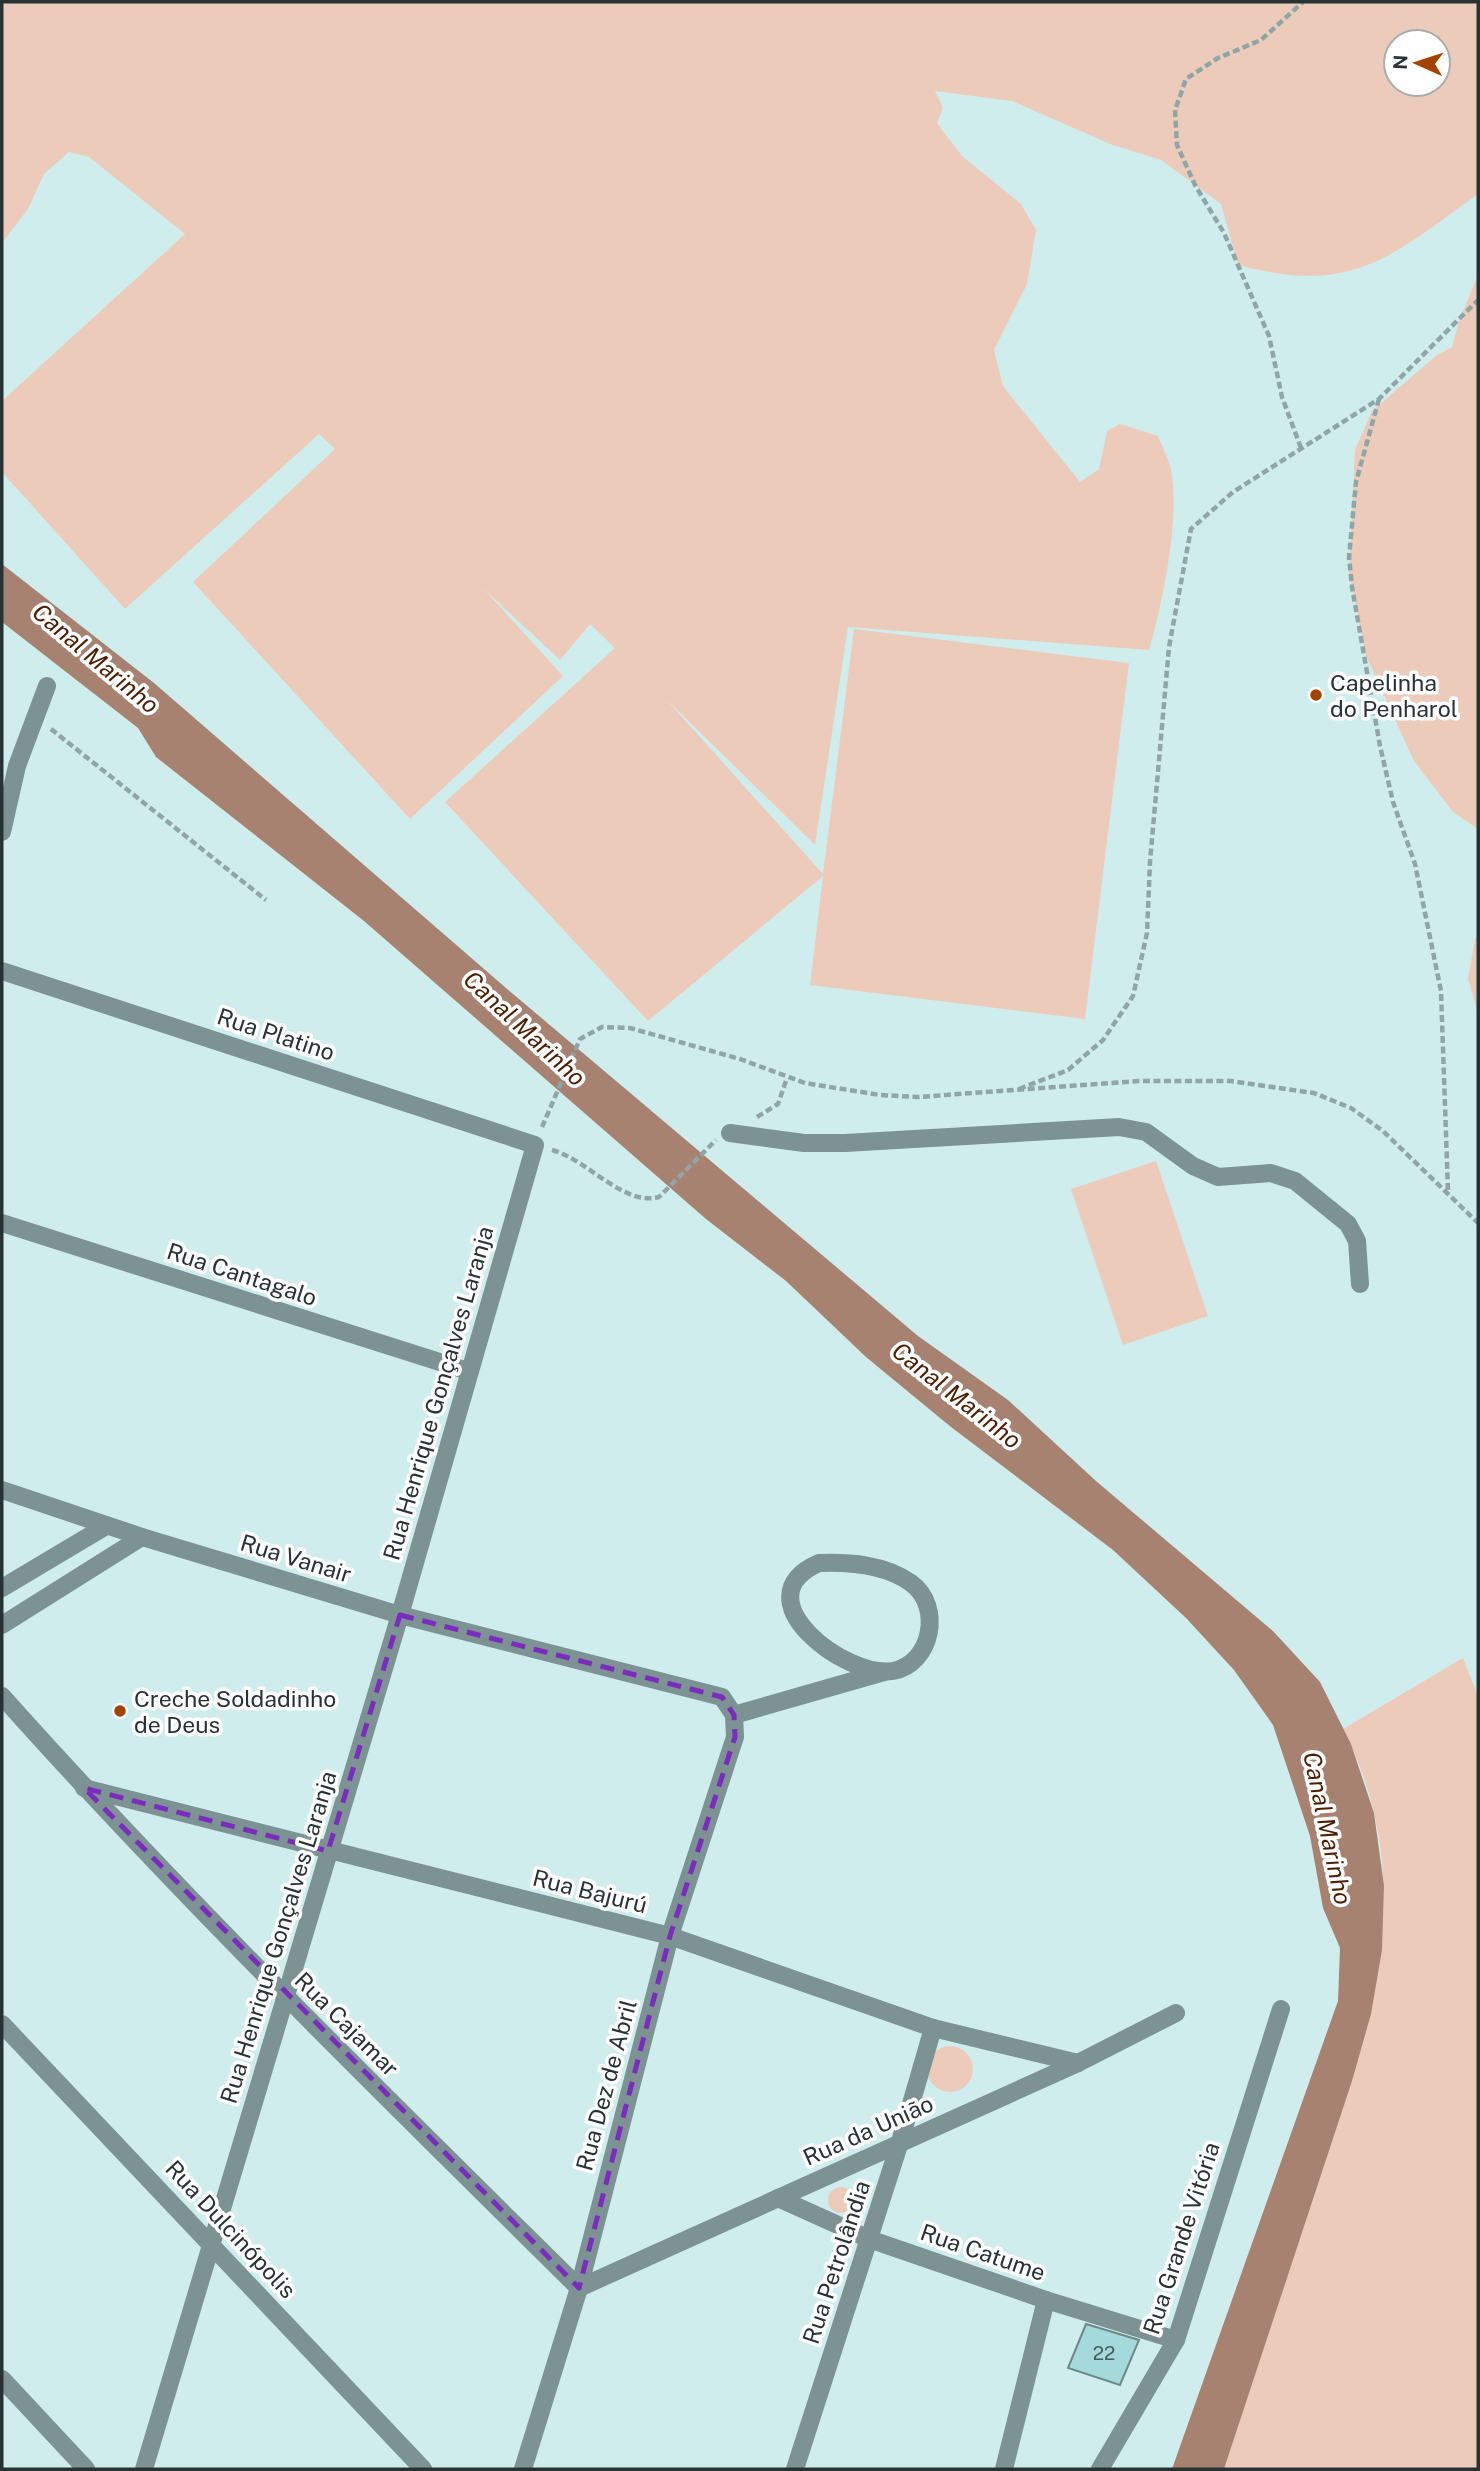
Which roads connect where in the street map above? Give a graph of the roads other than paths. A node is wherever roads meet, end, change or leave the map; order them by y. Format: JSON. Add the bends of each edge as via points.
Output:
{"nodes":[{"id":1,"x":47,"y":686,"type":"dead end"},
{"id":2,"x":9,"y":764,"type":"edge"},
{"id":3,"x":2,"y":832,"type":"edge"},
{"id":4,"x":2,"y":971,"type":"edge"},
{"id":5,"x":730,"y":1133,"type":"dead end"},
{"id":6,"x":535,"y":1145,"type":"joint"},
{"id":7,"x":2,"y":1223,"type":"edge"},
{"id":8,"x":1360,"y":1284,"type":"dead end"},
{"id":9,"x":468,"y":1371,"type":"junction"},
{"id":10,"x":2,"y":1490,"type":"edge"},
{"id":11,"x":106,"y":1525,"type":"junction"},
{"id":12,"x":142,"y":1537,"type":"junction"},
{"id":13,"x":2,"y":1588,"type":"edge"},
{"id":14,"x":400,"y":1615,"type":"junction"},
{"id":15,"x":2,"y":1625,"type":"edge"},
{"id":16,"x":884,"y":1672,"type":"junction"},
{"id":17,"x":2,"y":1696,"type":"edge"},
{"id":18,"x":734,"y":1715,"type":"junction"},
{"id":19,"x":84,"y":1788,"type":"junction"},
{"id":20,"x":328,"y":1851,"type":"junction"},
{"id":21,"x":670,"y":1936,"type":"junction"},
{"id":22,"x":284,"y":1997,"type":"junction"},
{"id":23,"x":1281,"y":2009,"type":"dead end"},
{"id":24,"x":1176,"y":2013,"type":"dead end"},
{"id":25,"x":2,"y":2024,"type":"edge"},
{"id":26,"x":933,"y":2028,"type":"junction"},
{"id":27,"x":1078,"y":2063,"type":"junction"},
{"id":28,"x":900,"y":2142,"type":"junction"},
{"id":29,"x":778,"y":2198,"type":"junction"},
{"id":30,"x":869,"y":2239,"type":"junction"},
{"id":31,"x":212,"y":2245,"type":"junction"},
{"id":32,"x":579,"y":2288,"type":"junction"},
{"id":33,"x":1046,"y":2300,"type":"junction"},
{"id":34,"x":1176,"y":2340,"type":"junction"},
{"id":35,"x":2,"y":2379,"type":"edge"},
{"id":36,"x":86,"y":2469,"type":"edge"},
{"id":37,"x":144,"y":2469,"type":"edge"},
{"id":38,"x":423,"y":2469,"type":"edge"},
{"id":39,"x":523,"y":2469,"type":"edge"},
{"id":40,"x":794,"y":2469,"type":"edge"},
{"id":41,"x":1004,"y":2469,"type":"edge"},
{"id":42,"x":1100,"y":2469,"type":"edge"}],
"edges":[{"from":1,"to":2,"type":"street","via":[[37,718]]},
{"from":2,"to":3,"type":"street"},
{"from":4,"to":6,"type":"street","name":"Rua Platino"},
{"from":5,"to":8,"type":"street","via":[[804,1143],[845,1143],[1119,1127],[1146,1132],[1193,1166],[1218,1177],[1271,1173],[1295,1181],[1348,1224],[1357,1241]]},
{"from":6,"to":9,"type":"street","name":"Rua Henrique Gonçalves Laranja"},
{"from":7,"to":9,"type":"street","name":"Rua Cantagalo"},
{"from":9,"to":14,"type":"street","name":"Rua Henrique Gonçalves Laranja"},
{"from":10,"to":11,"type":"street","name":"Rua Vanair"},
{"from":11,"to":12,"type":"street","name":"Rua Vanair"},
{"from":11,"to":13,"type":"street"},
{"from":12,"to":14,"type":"street","name":"Rua Vanair"},
{"from":12,"to":15,"type":"street"},
{"from":14,"to":18,"type":"street","name":"Rua Vanair","via":[[722,1697]]},
{"from":14,"to":20,"type":"street","name":"Rua Henrique Gonçalves Laranja"},
{"from":16,"to":16,"type":"street","via":[[905,1669],[921,1656],[928,1637],[927,1609],[913,1584],[883,1569],[855,1564],[819,1563],[802,1570],[793,1582],[790,1600],[802,1628],[857,1664]]},
{"from":16,"to":18,"type":"street"},
{"from":17,"to":19,"type":"street","name":"Rua Cajamar"},
{"from":18,"to":21,"type":"street","name":"Rua Dez de Abril","via":[[735,1737]]},
{"from":19,"to":20,"type":"street","name":"Rua Bajurú"},
{"from":19,"to":22,"type":"street","name":"Rua Cajamar"},
{"from":20,"to":21,"type":"street","name":"Rua Bajurú"},
{"from":20,"to":22,"type":"street","name":"Rua Henrique Gonçalves Laranja"},
{"from":21,"to":26,"type":"street","name":"Rua Bajurú"},
{"from":21,"to":32,"type":"street","name":"Rua Dez de Abril"},
{"from":22,"to":31,"type":"street","name":"Rua Henrique Gonçalves Laranja"},
{"from":22,"to":32,"type":"street","name":"Rua Cajamar"},
{"from":23,"to":34,"type":"street","name":"Rua Grande Vitória"},
{"from":24,"to":27,"type":"street","name":"Rua da União"},
{"from":25,"to":31,"type":"street","name":"Rua Dulcinópolis"},
{"from":26,"to":27,"type":"street","name":"Rua Bajurú"},
{"from":26,"to":28,"type":"street","name":"Rua Petrolândia"},
{"from":27,"to":28,"type":"street","name":"Rua da União"},
{"from":28,"to":29,"type":"street","name":"Rua da União"},
{"from":28,"to":30,"type":"street","name":"Rua Petrolândia"},
{"from":29,"to":30,"type":"street","name":"Rua Catume"},
{"from":29,"to":32,"type":"street","name":"Rua da União"},
{"from":30,"to":33,"type":"street","name":"Rua Catume"},
{"from":30,"to":40,"type":"street","name":"Rua Petrolândia"},
{"from":31,"to":37,"type":"street","name":"Rua Henrique Gonçalves Laranja"},
{"from":31,"to":38,"type":"street","name":"Rua Dulcinópolis"},
{"from":32,"to":39,"type":"street","name":"Rua Dez de Abril"},
{"from":33,"to":34,"type":"street","name":"Rua Catume"},
{"from":33,"to":41,"type":"street"},
{"from":34,"to":42,"type":"street","name":"Rua Grande Vitória"},
{"from":35,"to":36,"type":"street"}]}
